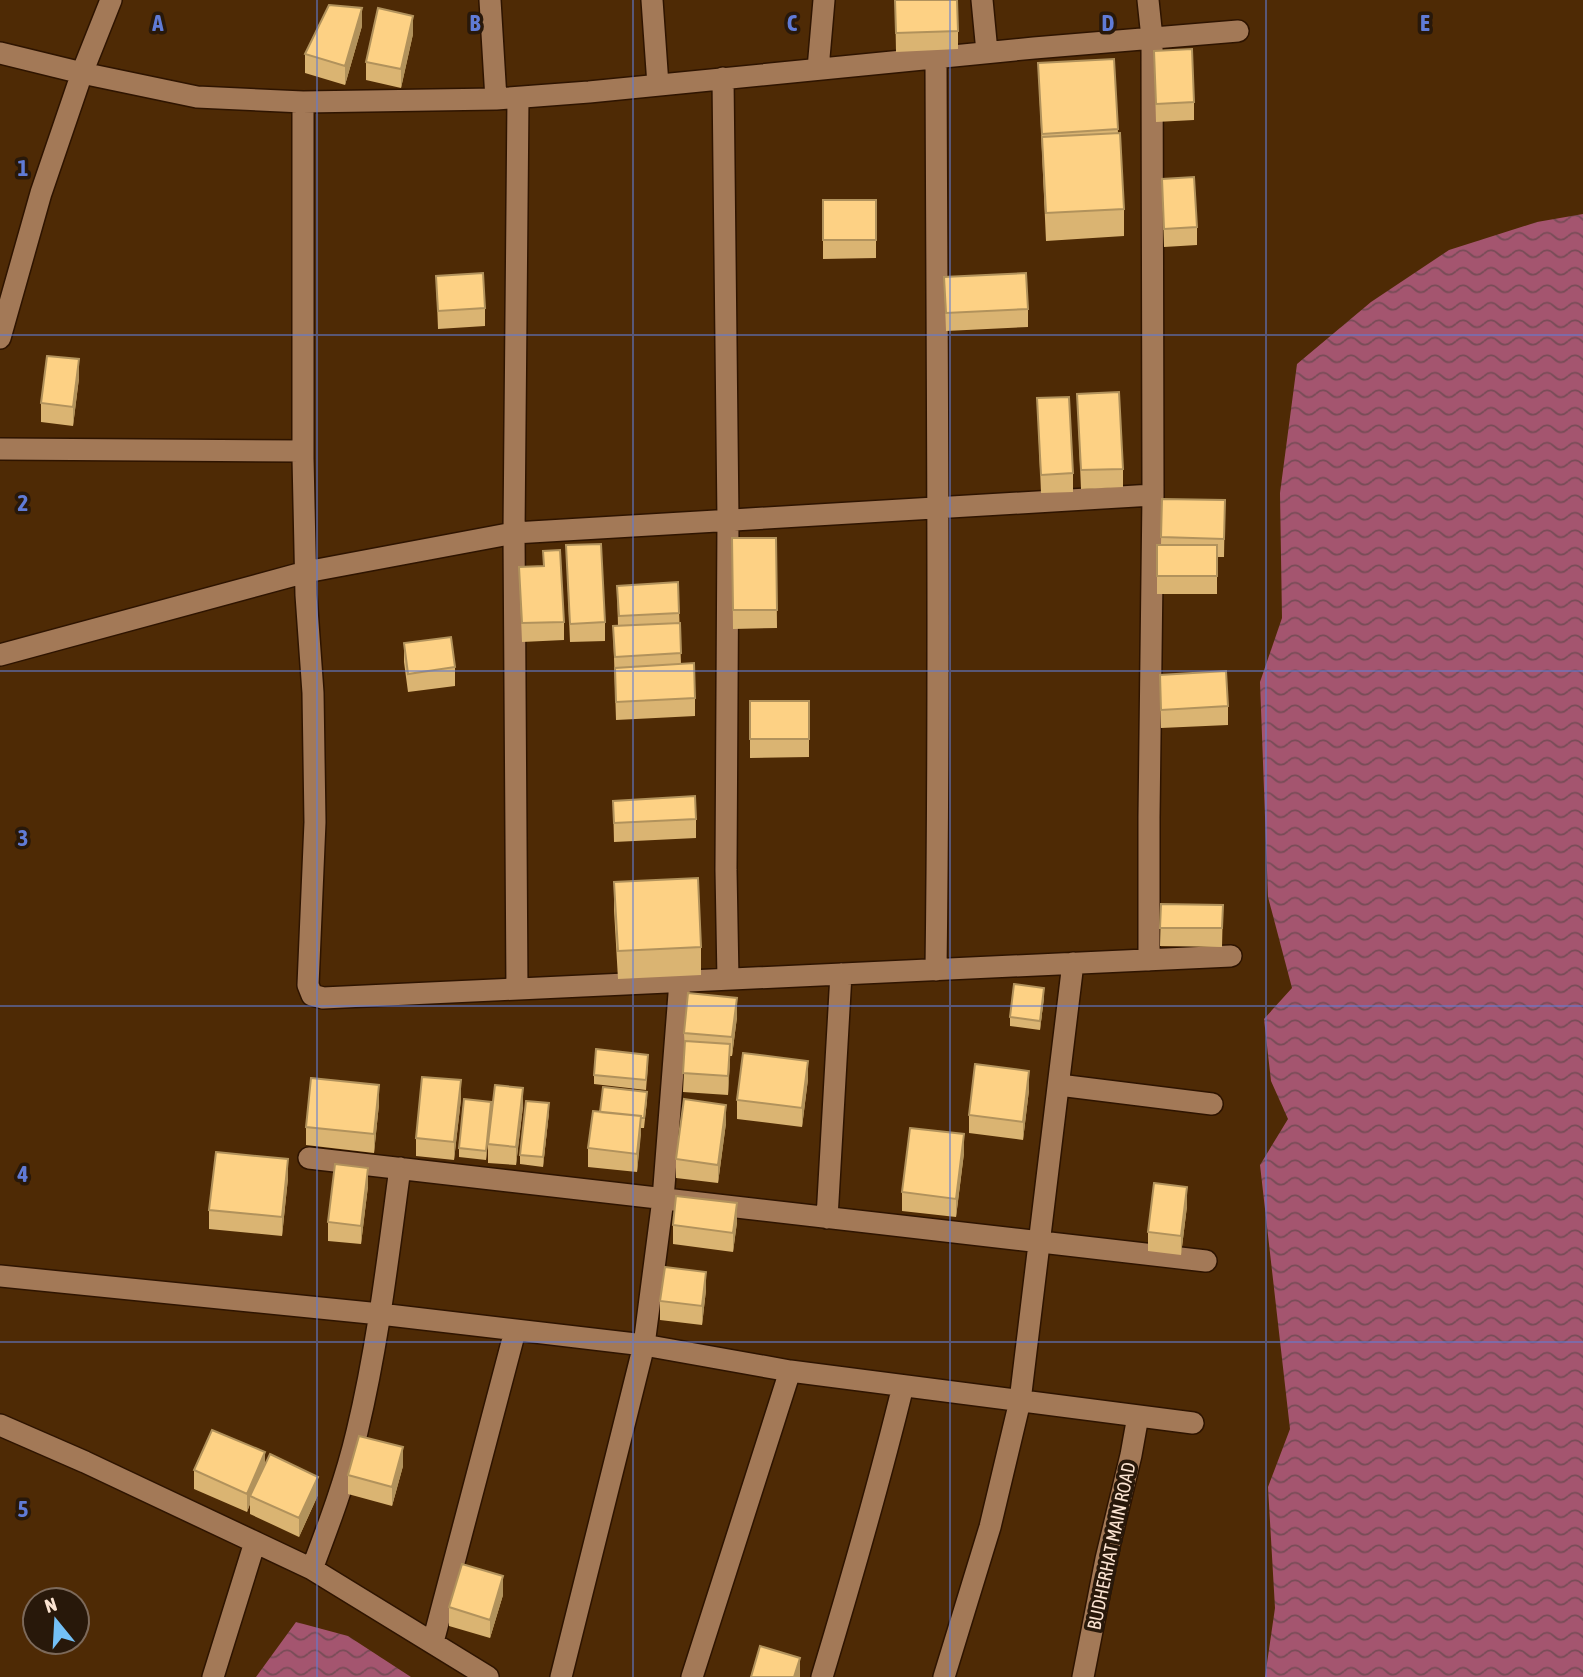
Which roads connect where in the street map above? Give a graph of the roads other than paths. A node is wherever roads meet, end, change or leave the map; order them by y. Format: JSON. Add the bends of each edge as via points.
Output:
{"nodes":[{"id":1,"x":111,"y":0,"type":"edge"},
{"id":2,"x":491,"y":0,"type":"edge"},
{"id":3,"x":652,"y":0,"type":"edge"},
{"id":4,"x":824,"y":0,"type":"edge"},
{"id":5,"x":982,"y":0,"type":"edge"},
{"id":6,"x":1148,"y":0,"type":"edge"},
{"id":7,"x":1238,"y":31,"type":"dead end"},
{"id":8,"x":1152,"y":38,"type":"junction"},
{"id":9,"x":987,"y":52,"type":"junction"},
{"id":10,"x":0,"y":54,"type":"edge"},
{"id":11,"x":936,"y":57,"type":"junction"},
{"id":12,"x":818,"y":69,"type":"junction"},
{"id":13,"x":82,"y":73,"type":"junction"},
{"id":14,"x":723,"y":78,"type":"junction"},
{"id":15,"x":658,"y":85,"type":"junction"},
{"id":16,"x":518,"y":98,"type":"junction"},
{"id":17,"x":496,"y":99,"type":"junction"},
{"id":18,"x":303,"y":102,"type":"junction"},
{"id":19,"x":0,"y":335,"type":"edge"},
{"id":20,"x":0,"y":449,"type":"edge"},
{"id":21,"x":303,"y":451,"type":"junction"},
{"id":22,"x":1153,"y":495,"type":"junction"},
{"id":23,"x":938,"y":508,"type":"junction"},
{"id":24,"x":728,"y":520,"type":"junction"},
{"id":25,"x":514,"y":533,"type":"junction"},
{"id":26,"x":306,"y":572,"type":"junction"},
{"id":27,"x":0,"y":655,"type":"edge"},
{"id":28,"x":1231,"y":956,"type":"dead end"},
{"id":29,"x":1149,"y":960,"type":"junction"},
{"id":30,"x":1073,"y":963,"type":"junction"},
{"id":31,"x":936,"y":970,"type":"junction"},
{"id":32,"x":841,"y":974,"type":"junction"},
{"id":33,"x":728,"y":979,"type":"junction"},
{"id":34,"x":680,"y":981,"type":"junction"},
{"id":35,"x":517,"y":989,"type":"junction"},
{"id":36,"x":1059,"y":1085,"type":"junction"},
{"id":37,"x":1212,"y":1104,"type":"dead end"},
{"id":38,"x":309,"y":1158,"type":"dead end"},
{"id":39,"x":400,"y":1168,"type":"junction"},
{"id":40,"x":663,"y":1199,"type":"junction"},
{"id":41,"x":827,"y":1218,"type":"junction"},
{"id":42,"x":1039,"y":1242,"type":"junction"},
{"id":43,"x":1206,"y":1261,"type":"dead end"},
{"id":44,"x":0,"y":1276,"type":"edge"},
{"id":45,"x":380,"y":1314,"type":"junction"},
{"id":46,"x":515,"y":1331,"type":"junction"},
{"id":47,"x":643,"y":1345,"type":"junction"},
{"id":48,"x":790,"y":1371,"type":"junction"},
{"id":49,"x":903,"y":1386,"type":"junction"},
{"id":50,"x":1020,"y":1401,"type":"junction"},
{"id":51,"x":1138,"y":1416,"type":"junction"},
{"id":52,"x":1193,"y":1423,"type":"dead end"},
{"id":53,"x":0,"y":1425,"type":"edge"},
{"id":54,"x":255,"y":1542,"type":"junction"},
{"id":55,"x":312,"y":1569,"type":"junction"},
{"id":56,"x":433,"y":1642,"type":"junction"},
{"id":57,"x":213,"y":1677,"type":"edge"},
{"id":58,"x":488,"y":1677,"type":"edge"},
{"id":59,"x":561,"y":1677,"type":"edge"},
{"id":60,"x":692,"y":1677,"type":"edge"},
{"id":61,"x":822,"y":1677,"type":"edge"},
{"id":62,"x":944,"y":1677,"type":"edge"},
{"id":63,"x":1083,"y":1677,"type":"edge"}],
"edges":[{"from":1,"to":13,"type":"street"},
{"from":2,"to":17,"type":"street"},
{"from":3,"to":15,"type":"street"},
{"from":4,"to":12,"type":"street"},
{"from":5,"to":9,"type":"street"},
{"from":6,"to":8,"type":"street"},
{"from":7,"to":8,"type":"street"},
{"from":8,"to":9,"type":"street"},
{"from":8,"to":22,"type":"street"},
{"from":9,"to":11,"type":"street"},
{"from":10,"to":13,"type":"street"},
{"from":11,"to":12,"type":"street"},
{"from":11,"to":23,"type":"street"},
{"from":12,"to":14,"type":"street"},
{"from":13,"to":18,"type":"street","via":[[197,97]]},
{"from":13,"to":19,"type":"street"},
{"from":14,"to":15,"type":"street"},
{"from":14,"to":24,"type":"street"},
{"from":15,"to":16,"type":"street"},
{"from":16,"to":17,"type":"street"},
{"from":16,"to":25,"type":"street"},
{"from":17,"to":18,"type":"street"},
{"from":18,"to":21,"type":"street"},
{"from":20,"to":21,"type":"street"},
{"from":21,"to":26,"type":"street"},
{"from":22,"to":23,"type":"street"},
{"from":22,"to":29,"type":"street"},
{"from":23,"to":24,"type":"street"},
{"from":23,"to":31,"type":"street"},
{"from":24,"to":25,"type":"street"},
{"from":24,"to":33,"type":"street"},
{"from":25,"to":26,"type":"street"},
{"from":25,"to":35,"type":"street"},
{"from":26,"to":27,"type":"street"},
{"from":26,"to":35,"type":"street","via":[[313,693],[308,985],[312,995]]},
{"from":28,"to":29,"type":"street"},
{"from":29,"to":30,"type":"street"},
{"from":30,"to":31,"type":"street"},
{"from":30,"to":36,"type":"street"},
{"from":31,"to":32,"type":"street"},
{"from":32,"to":33,"type":"street"},
{"from":32,"to":41,"type":"street"},
{"from":33,"to":34,"type":"street"},
{"from":34,"to":35,"type":"street"},
{"from":34,"to":40,"type":"street"},
{"from":36,"to":37,"type":"street"},
{"from":36,"to":42,"type":"street"},
{"from":38,"to":39,"type":"street"},
{"from":39,"to":40,"type":"street"},
{"from":39,"to":45,"type":"street"},
{"from":40,"to":41,"type":"street"},
{"from":40,"to":47,"type":"street"},
{"from":41,"to":42,"type":"street"},
{"from":42,"to":43,"type":"street"},
{"from":42,"to":50,"type":"street"},
{"from":44,"to":45,"type":"street"},
{"from":45,"to":46,"type":"street"},
{"from":45,"to":55,"type":"street","via":[[357,1434]]},
{"from":46,"to":47,"type":"street"},
{"from":46,"to":56,"type":"street"},
{"from":47,"to":48,"type":"street"},
{"from":47,"to":59,"type":"street"},
{"from":48,"to":49,"type":"street"},
{"from":48,"to":60,"type":"street"},
{"from":49,"to":50,"type":"street"},
{"from":49,"to":61,"type":"street"},
{"from":50,"to":51,"type":"street"},
{"from":50,"to":62,"type":"street","via":[[990,1527]]},
{"from":51,"to":52,"type":"street"},
{"from":51,"to":63,"type":"street","name":"BUDHERHAT MAIN ROAD"},
{"from":53,"to":54,"type":"street"},
{"from":54,"to":55,"type":"street"},
{"from":54,"to":57,"type":"street"},
{"from":55,"to":56,"type":"street"},
{"from":56,"to":58,"type":"street"}]}
